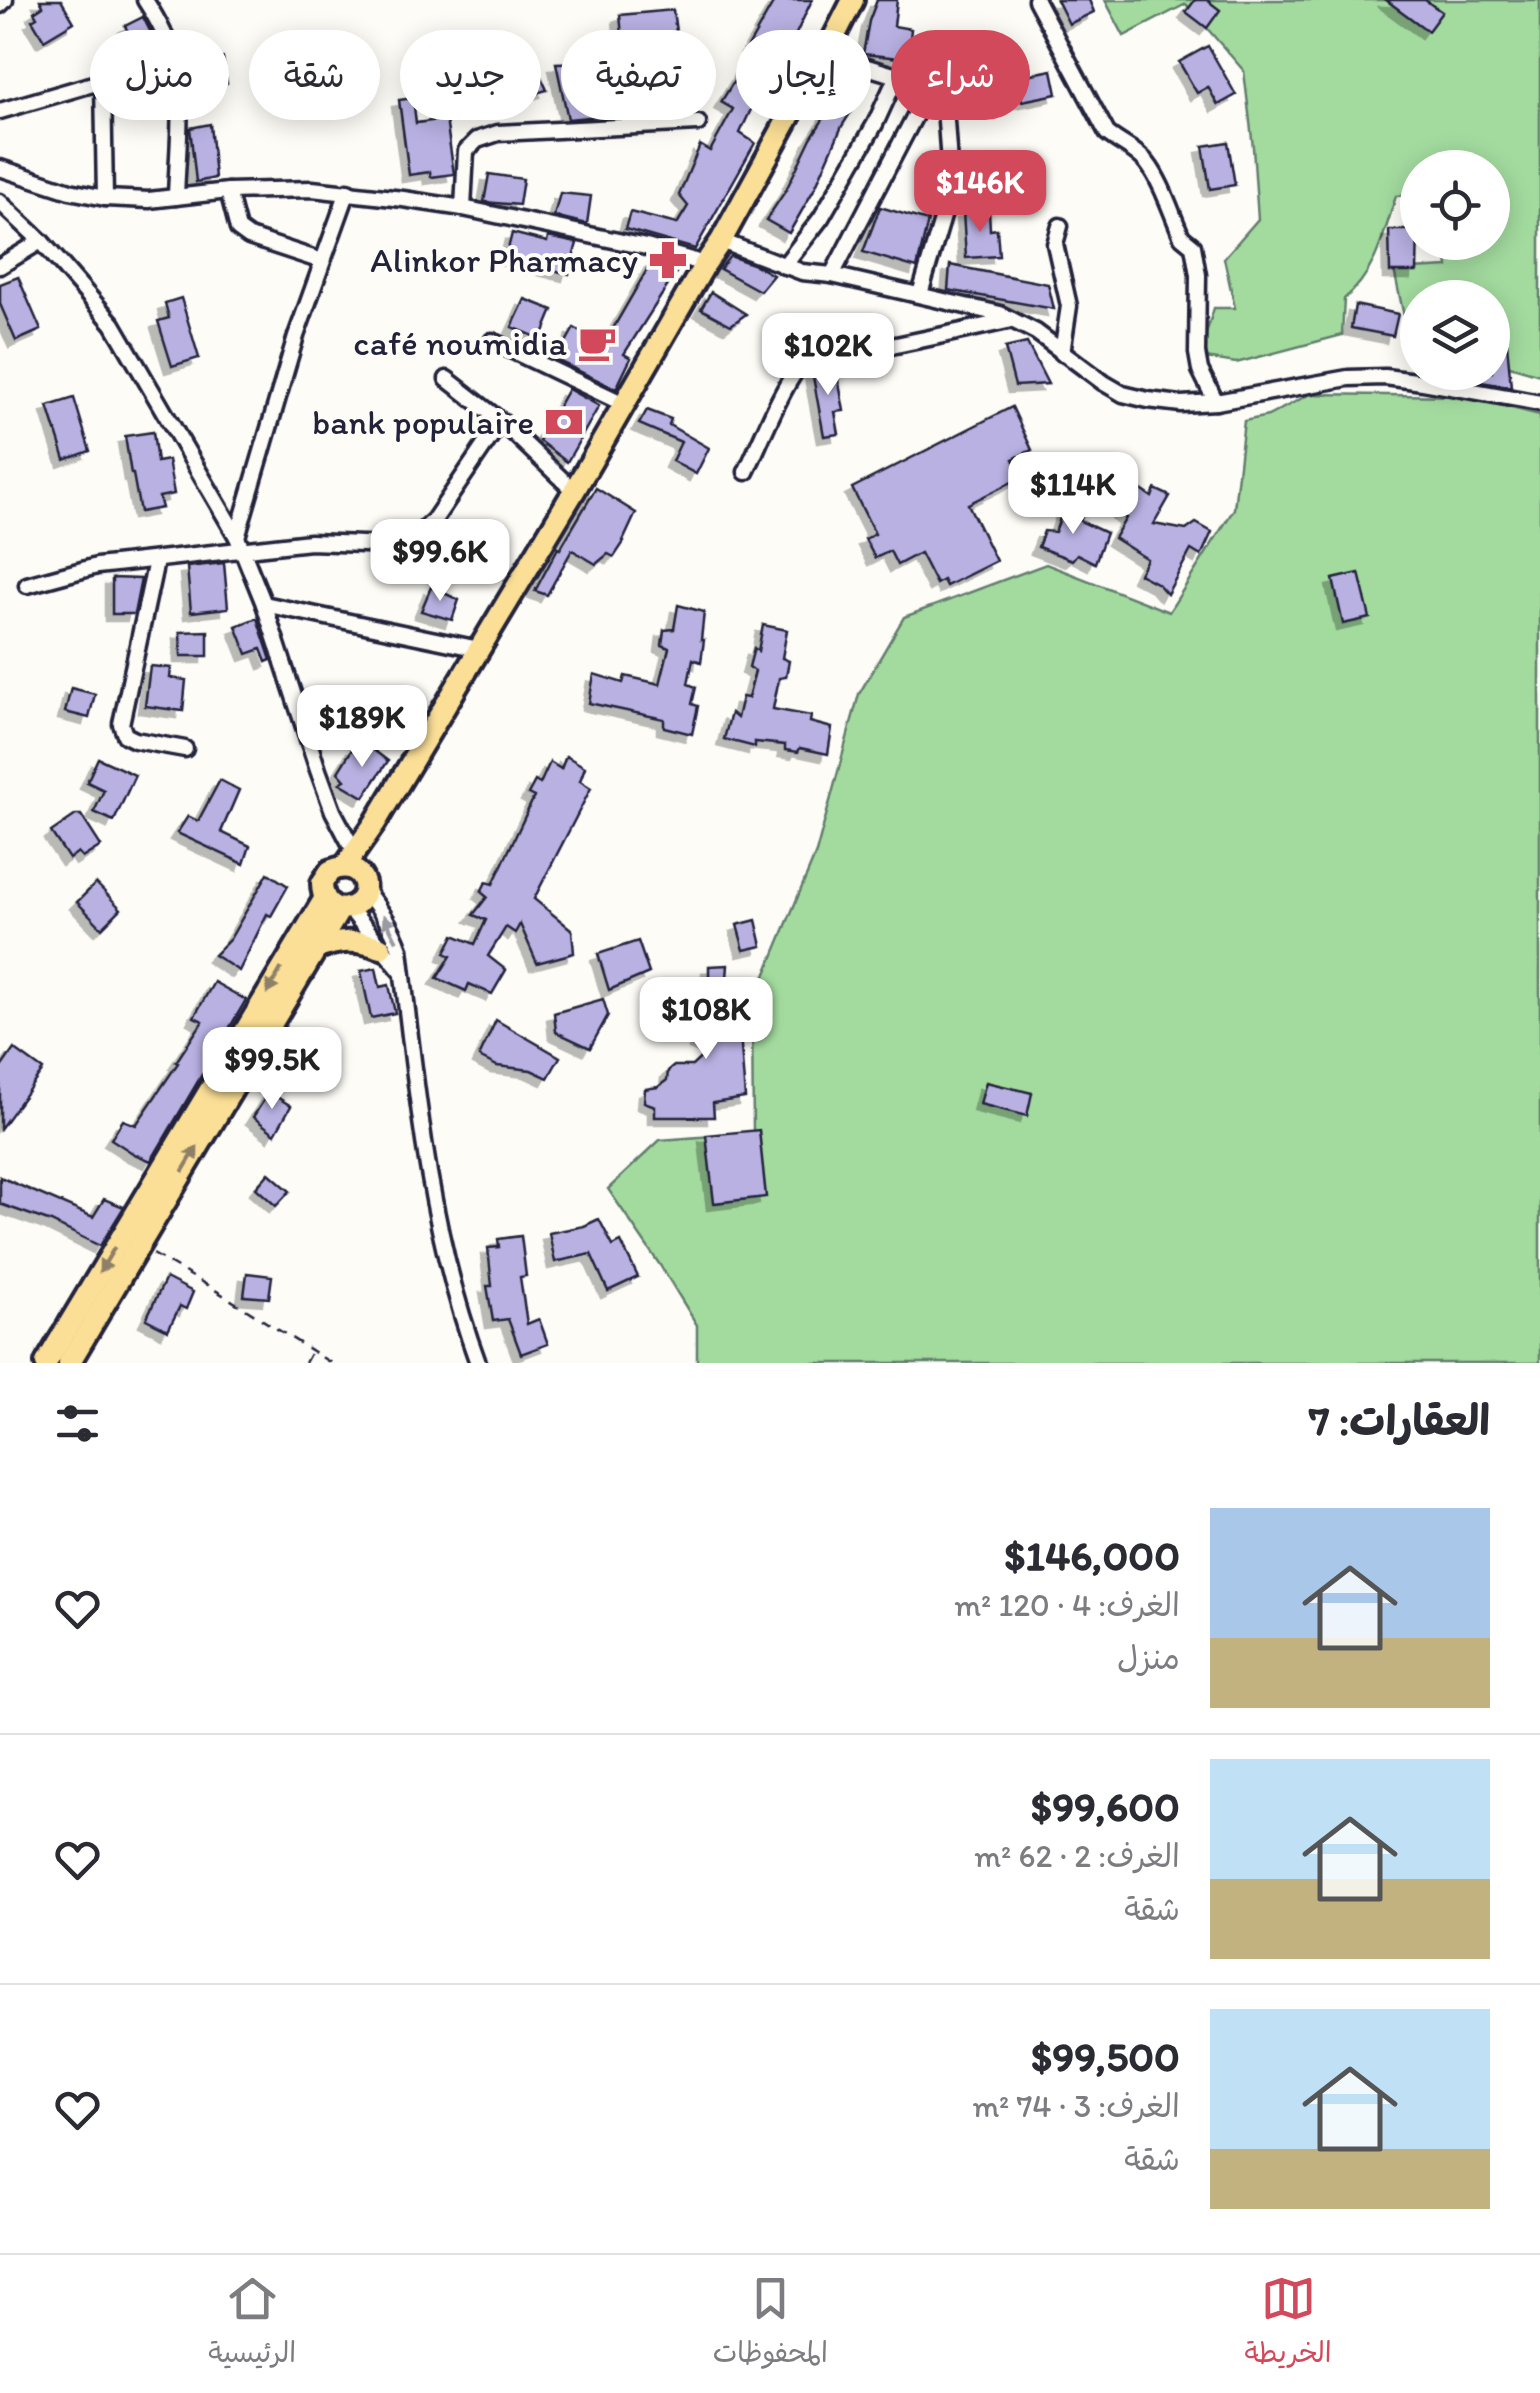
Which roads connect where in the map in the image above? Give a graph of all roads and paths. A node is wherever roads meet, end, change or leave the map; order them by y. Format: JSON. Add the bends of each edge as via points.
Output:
{"nodes":[{"id":1,"x":144,"y":0,"type":"edge"},
{"id":2,"x":853,"y":0,"type":"edge"},
{"id":3,"x":1036,"y":0,"type":"edge"},
{"id":4,"x":162,"y":30,"type":"edge"},
{"id":5,"x":838,"y":30,"type":"edge"},
{"id":6,"x":90,"y":86,"type":"edge"},
{"id":7,"x":891,"y":91,"type":"edge"},
{"id":8,"x":0,"y":111,"type":"edge"},
{"id":9,"x":104,"y":120,"type":"edge"},
{"id":10,"x":178,"y":120,"type":"edge"},
{"id":11,"x":787,"y":120,"type":"edge"},
{"id":12,"x":913,"y":120,"type":"edge"},
{"id":13,"x":946,"y":120,"type":"edge"},
{"id":14,"x":698,"y":123,"type":"dead end"},
{"id":15,"x":0,"y":168,"type":"edge"},
{"id":16,"x":228,"y":191,"type":"junction"},
{"id":17,"x":348,"y":191,"type":"junction"},
{"id":18,"x":176,"y":197,"type":"junction"},
{"id":19,"x":105,"y":198,"type":"junction"},
{"id":20,"x":0,"y":202,"type":"edge"},
{"id":21,"x":462,"y":208,"type":"junction"},
{"id":22,"x":1060,"y":226,"type":"dead end"},
{"id":23,"x":41,"y":241,"type":"junction"},
{"id":24,"x":721,"y":241,"type":"junction"},
{"id":25,"x":322,"y":261,"type":"junction"},
{"id":26,"x":705,"y":264,"type":"junction"},
{"id":27,"x":0,"y":266,"type":"edge"},
{"id":28,"x":784,"y":266,"type":"junction"},
{"id":29,"x":832,"y":275,"type":"junction"},
{"id":30,"x":920,"y":294,"type":"junction"},
{"id":31,"x":1012,"y":320,"type":"junction"},
{"id":32,"x":492,"y":341,"type":"dead end"},
{"id":33,"x":1062,"y":353,"type":"junction"},
{"id":34,"x":448,"y":379,"type":"dead end"},
{"id":35,"x":1216,"y":402,"type":"junction"},
{"id":36,"x":1540,"y":402,"type":"edge"},
{"id":37,"x":624,"y":404,"type":"junction"},
{"id":38,"x":501,"y":421,"type":"junction"},
{"id":39,"x":746,"y":472,"type":"dead end"},
{"id":40,"x":574,"y":491,"type":"junction"},
{"id":41,"x":240,"y":544,"type":"junction"},
{"id":42,"x":156,"y":561,"type":"junction"},
{"id":43,"x":28,"y":585,"type":"dead end"},
{"id":44,"x":264,"y":604,"type":"junction"},
{"id":45,"x":479,"y":649,"type":"junction"},
{"id":46,"x":185,"y":750,"type":"dead end"},
{"id":47,"x":356,"y":871,"type":"junction"},
{"id":48,"x":338,"y":905,"type":"junction"},
{"id":49,"x":381,"y":948,"type":"junction"},
{"id":50,"x":315,"y":949,"type":"junction"},
{"id":51,"x":402,"y":972,"type":"junction"},
{"id":52,"x":138,"y":1246,"type":"junction"},
{"id":53,"x":312,"y":1351,"type":"junction"},
{"id":54,"x":46,"y":1363,"type":"edge"},
{"id":55,"x":69,"y":1363,"type":"edge"},
{"id":56,"x":304,"y":1363,"type":"edge"},
{"id":57,"x":331,"y":1363,"type":"edge"},
{"id":58,"x":478,"y":1363,"type":"edge"}],
"edges":[{"from":1,"to":4,"type":"street"},
{"from":2,"to":5,"type":"highway"},
{"from":3,"to":35,"type":"street","via":[[1107,134],[1147,162],[1182,238],[1193,246],[1196,352]]},
{"from":6,"to":8,"type":"street"},
{"from":7,"to":28,"type":"street","via":[[822,218]]},
{"from":9,"to":19,"type":"street"},
{"from":10,"to":18,"type":"street"},
{"from":11,"to":24,"type":"highway"},
{"from":12,"to":29,"type":"street"},
{"from":13,"to":30,"type":"street","via":[[947,203]]},
{"from":14,"to":21,"type":"street","via":[[476,140],[466,152]]},
{"from":15,"to":19,"type":"street"},
{"from":16,"to":17,"type":"street"},
{"from":16,"to":18,"type":"street"},
{"from":16,"to":25,"type":"street","via":[[238,229]]},
{"from":17,"to":21,"type":"street"},
{"from":17,"to":25,"type":"street"},
{"from":18,"to":19,"type":"street"},
{"from":20,"to":23,"type":"street"},
{"from":21,"to":26,"type":"street"},
{"from":22,"to":33,"type":"street","via":[[1056,244],[1069,306]]},
{"from":23,"to":27,"type":"street"},
{"from":23,"to":41,"type":"street","via":[[113,324]]},
{"from":24,"to":26,"type":"highway"},
{"from":24,"to":28,"type":"street"},
{"from":25,"to":41,"type":"street"},
{"from":26,"to":37,"type":"highway"},
{"from":28,"to":29,"type":"street"},
{"from":29,"to":30,"type":"street"},
{"from":30,"to":31,"type":"street"},
{"from":31,"to":33,"type":"street"},
{"from":31,"to":39,"type":"street","via":[[811,358],[785,390]]},
{"from":32,"to":37,"type":"street"},
{"from":33,"to":35,"type":"street","via":[[1123,394],[1180,404]]},
{"from":34,"to":38,"type":"street"},
{"from":35,"to":36,"type":"street","via":[[1385,377]]},
{"from":37,"to":40,"type":"highway"},
{"from":38,"to":40,"type":"street"},
{"from":38,"to":41,"type":"street","via":[[416,536],[390,545]]},
{"from":40,"to":45,"type":"highway"},
{"from":41,"to":42,"type":"street"},
{"from":41,"to":44,"type":"street"},
{"from":42,"to":43,"type":"street","via":[[98,566]]},
{"from":42,"to":46,"type":"street","via":[[122,724],[124,735],[135,740]]},
{"from":44,"to":45,"type":"street"},
{"from":44,"to":47,"type":"street"},
{"from":45,"to":47,"type":"highway","via":[[375,823]]},
{"from":47,"to":48,"type":"highway","via":[[359,902]]},
{"from":47,"to":48,"type":"highway","via":[[330,870],[326,876],[322,891]]},
{"from":51,"to":47,"type":"street","one_way":true,"via":[[394,932]]},
{"from":48,"to":49,"type":"street"},
{"from":48,"to":50,"type":"highway"},
{"from":48,"to":54,"type":"highway","one_way":true},
{"from":49,"to":50,"type":"highway","via":[[348,940]]},
{"from":49,"to":51,"type":"street"},
{"from":52,"to":50,"type":"highway","one_way":true},
{"from":51,"to":58,"type":"street","via":[[429,1180],[448,1272]]},
{"from":52,"to":53,"type":"path"},
{"from":52,"to":55,"type":"highway"},
{"from":53,"to":56,"type":"path"},
{"from":53,"to":57,"type":"path"}]}
